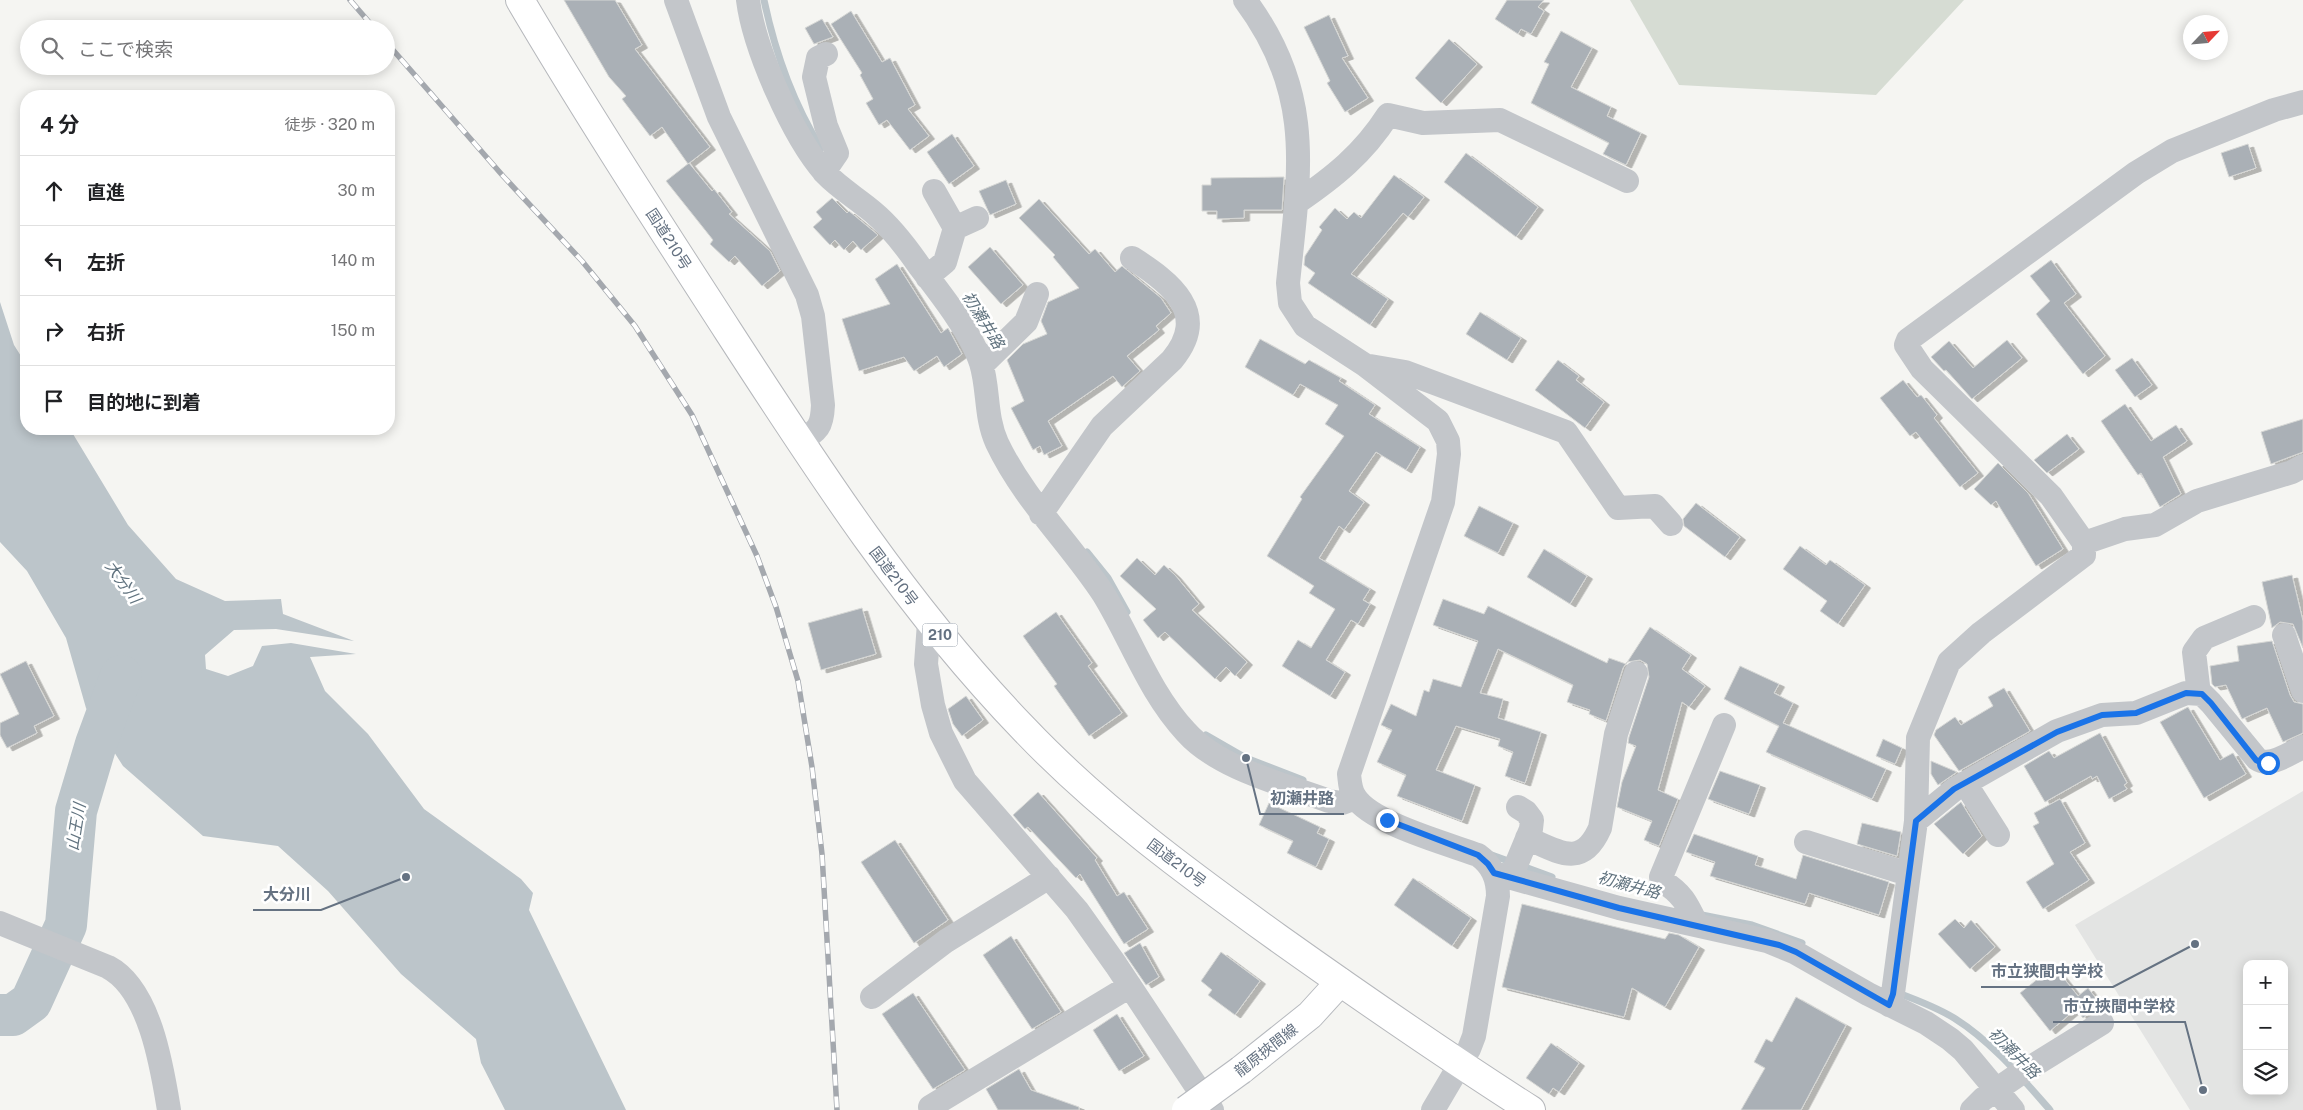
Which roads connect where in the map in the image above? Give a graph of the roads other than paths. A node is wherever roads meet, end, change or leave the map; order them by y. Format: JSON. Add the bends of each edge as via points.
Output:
{"nodes":[{"id":1,"x":520,"y":0,"type":"edge"},
{"id":2,"x":676,"y":0,"type":"edge"},
{"id":3,"x":748,"y":0,"type":"edge"},
{"id":4,"x":1245,"y":0,"type":"edge"},
{"id":5,"x":826,"y":54,"type":"dead end"},
{"id":6,"x":2303,"y":102,"type":"edge"},
{"id":7,"x":824,"y":172,"type":"junction"},
{"id":8,"x":1627,"y":180,"type":"dead end"},
{"id":9,"x":934,"y":191,"type":"dead end"},
{"id":10,"x":1296,"y":203,"type":"junction"},
{"id":11,"x":977,"y":218,"type":"dead end"},
{"id":12,"x":955,"y":228,"type":"junction"},
{"id":13,"x":1132,"y":258,"type":"dead end"},
{"id":14,"x":927,"y":277,"type":"junction"},
{"id":15,"x":1037,"y":294,"type":"dead end"},
{"id":16,"x":982,"y":365,"type":"junction"},
{"id":17,"x":1365,"y":365,"type":"junction"},
{"id":18,"x":799,"y":442,"type":"junction"},
{"id":19,"x":2303,"y":466,"type":"edge"},
{"id":20,"x":1041,"y":514,"type":"junction"},
{"id":21,"x":1671,"y":524,"type":"dead end"},
{"id":22,"x":2084,"y":543,"type":"junction"},
{"id":23,"x":2254,"y":617,"type":"dead end"},
{"id":24,"x":930,"y":623,"type":"junction"},
{"id":25,"x":2284,"y":635,"type":"dead end"},
{"id":26,"x":1636,"y":673,"type":"dead end"},
{"id":27,"x":2303,"y":691,"type":"edge"},
{"id":28,"x":2199,"y":694,"type":"junction"},
{"id":29,"x":1724,"y":725,"type":"dead end"},
{"id":30,"x":2303,"y":747,"type":"edge"},
{"id":31,"x":1965,"y":783,"type":"junction"},
{"id":32,"x":1355,"y":798,"type":"junction"},
{"id":33,"x":1518,"y":807,"type":"dead end"},
{"id":34,"x":1916,"y":821,"type":"junction"},
{"id":35,"x":1998,"y":835,"type":"dead end"},
{"id":36,"x":1527,"y":838,"type":"junction"},
{"id":37,"x":1806,"y":842,"type":"dead end"},
{"id":38,"x":1908,"y":874,"type":"junction"},
{"id":39,"x":1502,"y":875,"type":"junction"},
{"id":40,"x":1049,"y":877,"type":"junction"},
{"id":41,"x":0,"y":923,"type":"edge"},
{"id":42,"x":1697,"y":925,"type":"junction"},
{"id":43,"x":1340,"y":982,"type":"junction"},
{"id":44,"x":1130,"y":986,"type":"junction"},
{"id":45,"x":872,"y":997,"type":"dead end"},
{"id":46,"x":1889,"y":1005,"type":"junction"},
{"id":47,"x":2102,"y":1023,"type":"dead end"},
{"id":48,"x":1460,"y":1064,"type":"junction"},
{"id":49,"x":1995,"y":1090,"type":"junction"},
{"id":50,"x":930,"y":1107,"type":"dead end"},
{"id":51,"x":169,"y":1110,"type":"edge"},
{"id":52,"x":1186,"y":1110,"type":"edge"},
{"id":53,"x":1212,"y":1110,"type":"edge"},
{"id":54,"x":1433,"y":1110,"type":"edge"},
{"id":55,"x":1531,"y":1110,"type":"edge"},
{"id":56,"x":1972,"y":1110,"type":"edge"},
{"id":57,"x":2013,"y":1110,"type":"edge"}],
"edges":[{"from":1,"to":18,"type":"main road","name":"国道210号","number":"210","via":[[594,123]]},
{"from":2,"to":18,"type":"street","via":[[719,117],[807,295],[813,316],[823,412],[821,426]]},
{"from":3,"to":7,"type":"street","via":[[752,25],[779,93],[806,146]]},
{"from":4,"to":10,"type":"street","via":[[1275,48],[1291,92],[1299,151]]},
{"from":5,"to":7,"type":"street","via":[[818,58],[814,77],[826,126],[837,153]]},
{"from":6,"to":22,"type":"street","via":[[2274,110],[2172,151],[1908,340],[1908,350],[1922,369],[2052,496]]},
{"from":7,"to":14,"type":"street","via":[[875,214]]},
{"from":8,"to":10,"type":"street","via":[[1500,120],[1423,123],[1388,115],[1372,140],[1333,178]]},
{"from":9,"to":12,"type":"street"},
{"from":10,"to":17,"type":"street","via":[[1288,283],[1290,303],[1305,326]]},
{"from":11,"to":12,"type":"street"},
{"from":12,"to":14,"type":"street","via":[[945,262]]},
{"from":13,"to":20,"type":"street","via":[[1165,280],[1180,298],[1186,315],[1186,339],[1172,360],[1102,426]]},
{"from":14,"to":16,"type":"street","via":[[973,343]]},
{"from":15,"to":16,"type":"street","via":[[1026,322]]},
{"from":16,"to":20,"type":"street","via":[[993,433],[1017,480]]},
{"from":17,"to":21,"type":"street","via":[[1405,372],[1566,432],[1618,508],[1655,506]]},
{"from":17,"to":32,"type":"street","via":[[1438,421],[1448,442],[1449,454],[1446,487],[1438,518],[1352,763],[1350,783]]},
{"from":18,"to":24,"type":"main road","name":"国道210号","number":"210"},
{"from":19,"to":22,"type":"street","via":[[2197,501],[2155,525],[2126,529]]},
{"from":20,"to":32,"type":"street","via":[[1103,594],[1159,698],[1197,744],[1231,763],[1329,801],[1342,803]]},
{"from":22,"to":34,"type":"street","via":[[2084,555],[1948,662],[1918,738]]},
{"from":23,"to":28,"type":"street","via":[[2204,638],[2198,644],[2194,652]]},
{"from":24,"to":40,"type":"street","via":[[926,648],[927,674],[945,742],[969,788]]},
{"from":24,"to":43,"type":"main road","name":"国道210号","number":"210","via":[[1026,731],[1094,796],[1164,854]]},
{"from":25,"to":27,"type":"street"},
{"from":26,"to":36,"type":"street","via":[[1616,734],[1600,828],[1594,840],[1583,851],[1571,855]]},
{"from":28,"to":30,"type":"street","via":[[2211,703],[2256,760],[2268,763]]},
{"from":28,"to":31,"type":"street","via":[[2186,693],[2136,713],[2102,715],[2083,721]]},
{"from":29,"to":42,"type":"street","via":[[1661,877],[1662,882],[1677,890],[1686,901]]},
{"from":31,"to":34,"type":"street"},
{"from":31,"to":35,"type":"street"},
{"from":32,"to":39,"type":"street","via":[[1376,815],[1478,855]]},
{"from":33,"to":36,"type":"street","via":[[1532,820]]},
{"from":34,"to":38,"type":"street"},
{"from":36,"to":39,"type":"street"},
{"from":37,"to":38,"type":"street"},
{"from":38,"to":46,"type":"street"},
{"from":39,"to":42,"type":"street","via":[[1619,908]]},
{"from":39,"to":48,"type":"street","via":[[1478,1020],[1469,1049]]},
{"from":40,"to":44,"type":"street","via":[[1077,910]]},
{"from":40,"to":45,"type":"street","via":[[946,941]]},
{"from":41,"to":51,"type":"street","via":[[116,971],[132,988],[142,1004],[160,1061]]},
{"from":42,"to":46,"type":"street","via":[[1796,952]]},
{"from":43,"to":48,"type":"main road","name":"国道210号","number":"210"},
{"from":43,"to":52,"type":"main road","name":"龍原挾間線","bridge":true,"via":[[1310,1015]]},
{"from":44,"to":50,"type":"street"},
{"from":44,"to":53,"type":"street"},
{"from":46,"to":49,"type":"street","via":[[1950,1039]]},
{"from":47,"to":49,"type":"street"},
{"from":48,"to":54,"type":"street"},
{"from":48,"to":55,"type":"main road","name":"国道210号","number":"210"},
{"from":49,"to":56,"type":"street"},
{"from":49,"to":57,"type":"street"}]}
